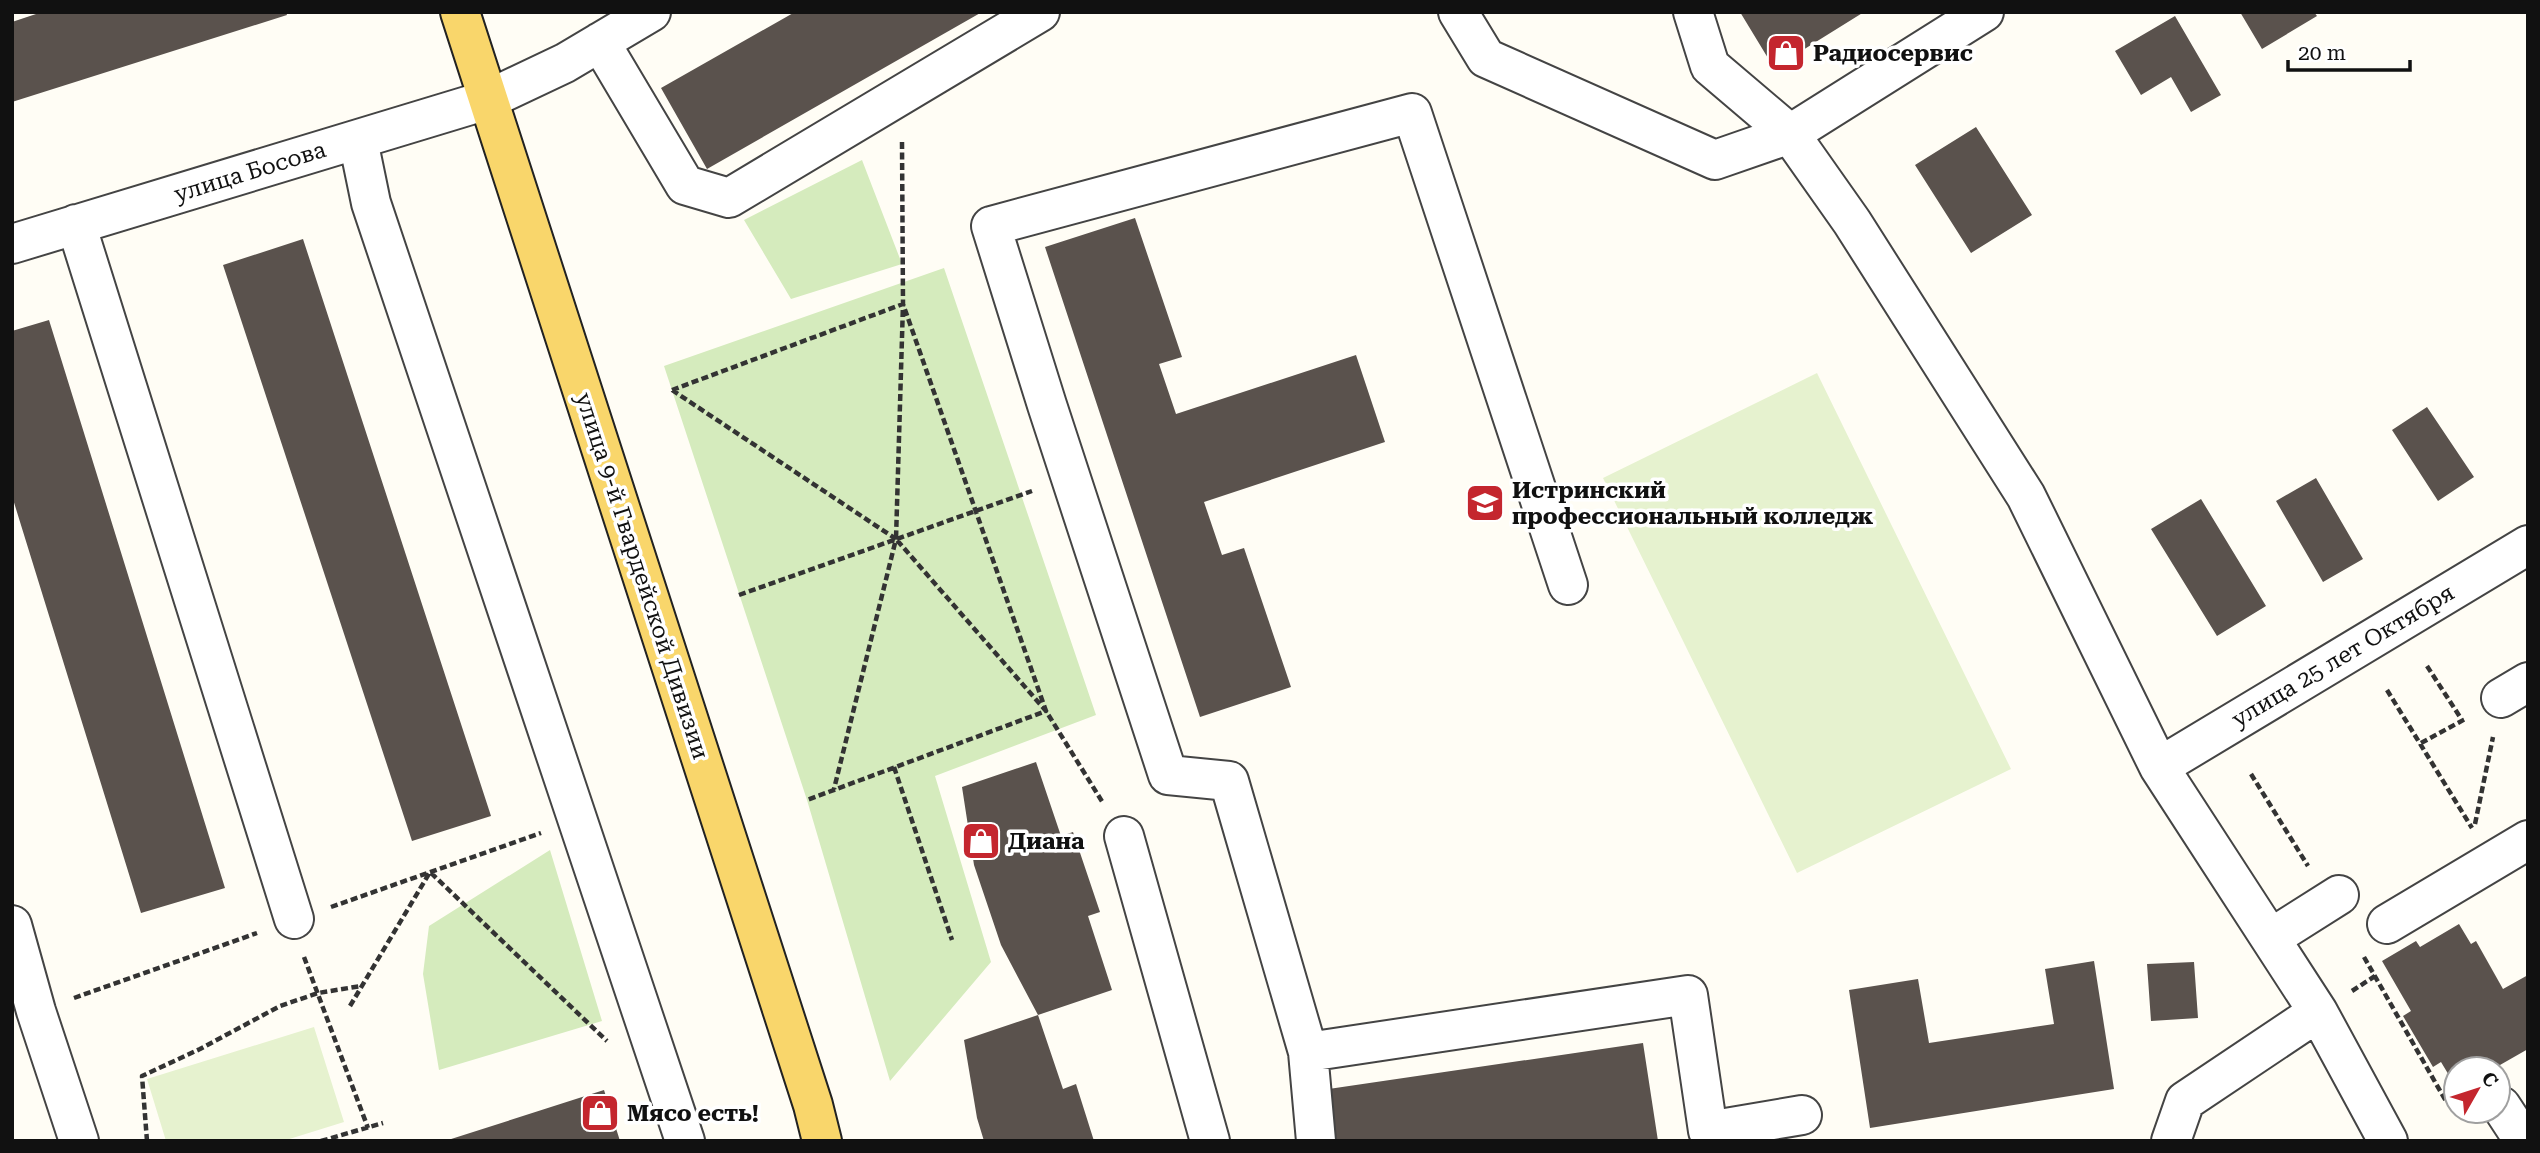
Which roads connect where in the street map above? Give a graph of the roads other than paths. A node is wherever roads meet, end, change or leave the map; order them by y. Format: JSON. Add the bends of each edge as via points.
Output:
{"nodes":[{"id":1,"x":460,"y":12,"type":"edge"},
{"id":2,"x":651,"y":12,"type":"edge"},
{"id":3,"x":1040,"y":12,"type":"edge"},
{"id":4,"x":1458,"y":12,"type":"edge"},
{"id":5,"x":1693,"y":12,"type":"edge"},
{"id":6,"x":1984,"y":12,"type":"edge"},
{"id":7,"x":600,"y":42,"type":"junction"},
{"id":8,"x":487,"y":100,"type":"junction"},
{"id":9,"x":1790,"y":134,"type":"junction"},
{"id":10,"x":358,"y":140,"type":"junction"},
{"id":11,"x":76,"y":224,"type":"junction"},
{"id":12,"x":12,"y":244,"type":"edge"},
{"id":13,"x":2528,"y":545,"type":"edge"},
{"id":14,"x":1568,"y":585,"type":"dead end"},
{"id":15,"x":2159,"y":767,"type":"junction"},
{"id":16,"x":1124,"y":836,"type":"road end"},
{"id":17,"x":2528,"y":840,"type":"edge"},
{"id":18,"x":2339,"y":895,"type":"dead end"},
{"id":19,"x":295,"y":919,"type":"road end"},
{"id":20,"x":2387,"y":924,"type":"dead end"},
{"id":21,"x":12,"y":925,"type":"edge"},
{"id":22,"x":2271,"y":937,"type":"junction"},
{"id":23,"x":2318,"y":1012,"type":"junction"},
{"id":24,"x":24,"y":1015,"type":"edge"},
{"id":25,"x":1308,"y":1052,"type":"junction"},
{"id":26,"x":1802,"y":1115,"type":"dead end"},
{"id":27,"x":2512,"y":1123,"type":"edge"},
{"id":28,"x":79,"y":1141,"type":"edge"},
{"id":29,"x":685,"y":1141,"type":"edge"},
{"id":30,"x":822,"y":1141,"type":"edge"},
{"id":31,"x":1210,"y":1141,"type":"edge"},
{"id":32,"x":1317,"y":1141,"type":"edge"},
{"id":33,"x":2171,"y":1141,"type":"edge"},
{"id":34,"x":2388,"y":1141,"type":"edge"},
{"id":35,"x":2524,"y":1141,"type":"edge"}],
"edges":[{"from":1,"to":8,"type":"main road","name":"улица 9-й Гвардейской Дивизии"},
{"from":2,"to":7,"type":"street","name":"улица Босова"},
{"from":3,"to":7,"type":"street","via":[[729,198],[685,185]]},
{"from":4,"to":9,"type":"street","via":[[1486,58],[1716,160]]},
{"from":5,"to":9,"type":"street","via":[[1710,66]]},
{"from":6,"to":9,"type":"street"},
{"from":7,"to":8,"type":"street","name":"улица Босова"},
{"from":8,"to":10,"type":"street","name":"улица Босова"},
{"from":8,"to":30,"type":"main road","name":"улица 9-й Гвардейской Дивизии"},
{"from":9,"to":15,"type":"street","via":[[1852,222],[2026,496]]},
{"from":10,"to":11,"type":"street","name":"улица Босова"},
{"from":10,"to":29,"type":"street","via":[[371,203]]},
{"from":11,"to":12,"type":"street","name":"улица Босова"},
{"from":11,"to":19,"type":"street"},
{"from":13,"to":15,"type":"street","name":"улица 25 лет Октября"},
{"from":14,"to":25,"type":"street","via":[[1412,113],[991,226],[1168,775],[1229,781]]},
{"from":15,"to":22,"type":"street"},
{"from":16,"to":31,"type":"street"},
{"from":17,"to":20,"type":"street"},
{"from":18,"to":22,"type":"street"},
{"from":21,"to":24,"type":"street"},
{"from":22,"to":23,"type":"street"},
{"from":23,"to":33,"type":"street","via":[[2185,1101]]},
{"from":23,"to":34,"type":"street"},
{"from":24,"to":28,"type":"street"},
{"from":25,"to":26,"type":"street","via":[[1688,995],[1708,1131]]},
{"from":25,"to":32,"type":"street"},
{"from":27,"to":35,"type":"street"}]}
